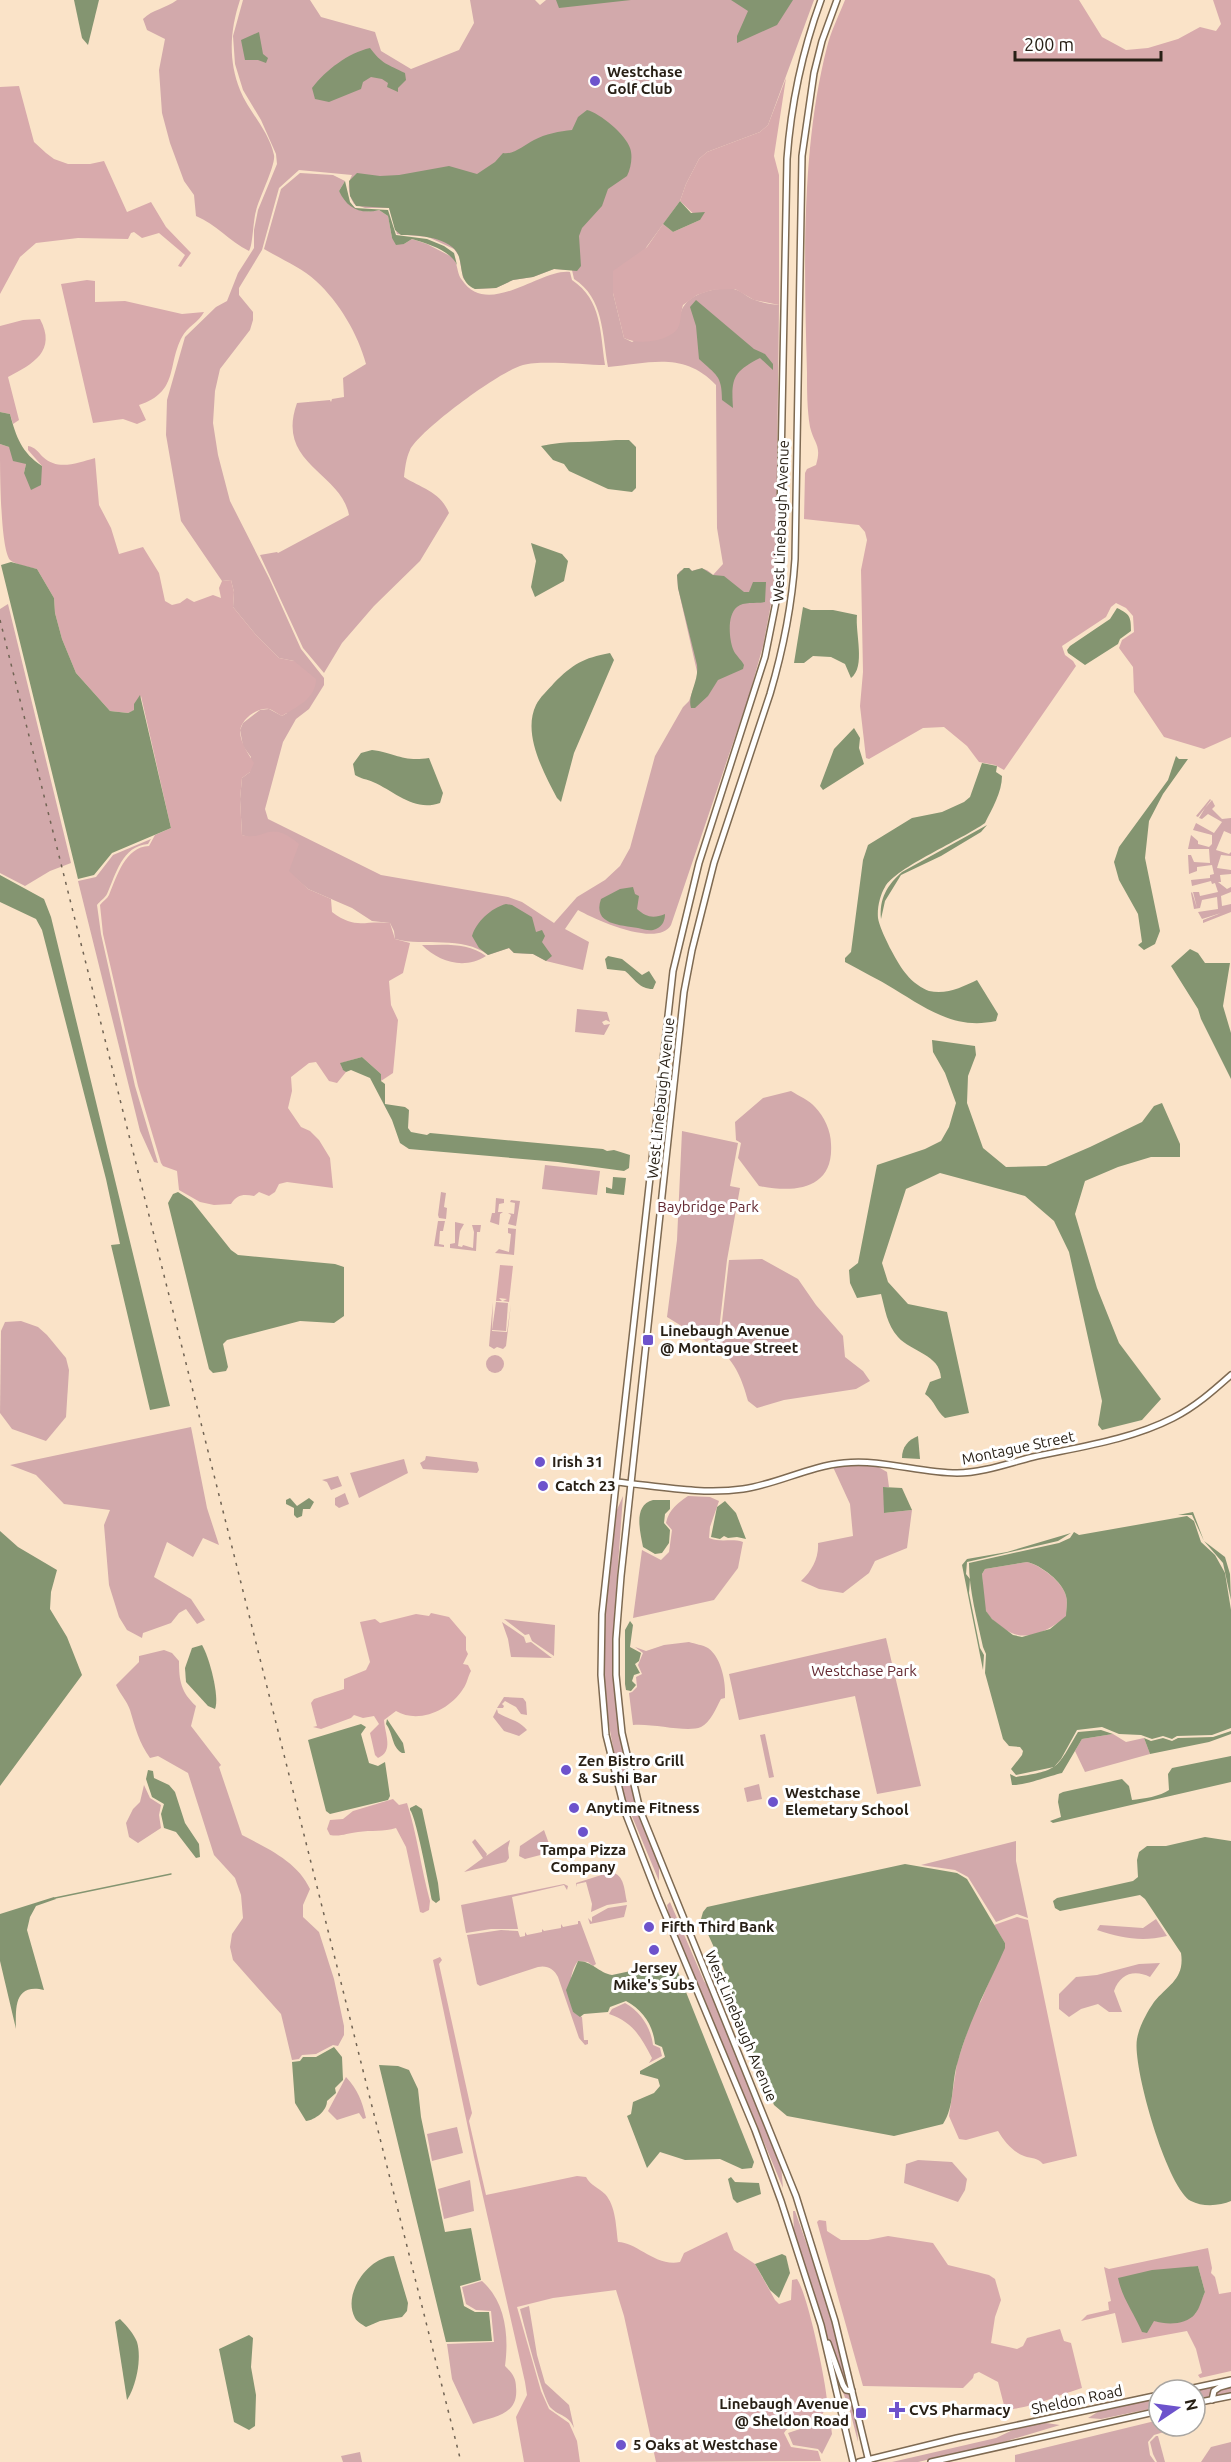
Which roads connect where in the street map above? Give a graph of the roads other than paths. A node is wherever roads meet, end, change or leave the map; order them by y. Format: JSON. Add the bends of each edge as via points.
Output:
{"nodes":[{"id":1,"x":821,"y":0,"type":"edge"},
{"id":2,"x":837,"y":0,"type":"edge"},
{"id":3,"x":779,"y":567,"type":"junction"},
{"id":4,"x":794,"y":568,"type":"junction"},
{"id":5,"x":1231,"y":1375,"type":"edge"},
{"id":6,"x":616,"y":1482,"type":"junction"},
{"id":7,"x":630,"y":1484,"type":"junction"},
{"id":8,"x":824,"y":2336,"type":"junction"},
{"id":9,"x":1231,"y":2382,"type":"edge"},
{"id":10,"x":1207,"y":2386,"type":"edge"},
{"id":11,"x":852,"y":2391,"type":"junction"},
{"id":12,"x":1231,"y":2396,"type":"edge"},
{"id":13,"x":1147,"y":2398,"type":"edge"},
{"id":14,"x":1212,"y":2400,"type":"junction"},
{"id":15,"x":1207,"y":2401,"type":"edge"},
{"id":16,"x":1071,"y":2414,"type":"junction"},
{"id":17,"x":1147,"y":2414,"type":"edge"},
{"id":18,"x":1074,"y":2429,"type":"junction"},
{"id":19,"x":868,"y":2461,"type":"edge"},
{"id":20,"x":853,"y":2462,"type":"edge"},
{"id":21,"x":859,"y":2462,"type":"edge"},
{"id":22,"x":931,"y":2462,"type":"edge"}],
"edges":[{"from":1,"to":3,"type":"main road","name":"West Linebaugh Avenue","via":[[800,66],[787,159]]},
{"from":2,"to":4,"type":"main road","name":"West Linebaugh Avenue","via":[[814,73],[802,156]]},
{"from":3,"to":4,"type":"main road"},
{"from":3,"to":6,"type":"main road","name":"West Linebaugh Avenue","via":[[765,657],[700,859],[673,971]]},
{"from":4,"to":7,"type":"main road","name":"West Linebaugh Avenue","via":[[780,661],[714,863],[692,950],[676,1060]]},
{"from":5,"to":7,"type":"main road","name":"Montague Street","via":[[1202,1400],[1140,1433],[959,1473],[844,1462],[743,1489],[707,1491]]},
{"from":6,"to":7,"type":"main road","name":"Montague Street"},
{"from":6,"to":8,"type":"main road","name":"West Linebaugh Avenue","via":[[602,1614],[601,1675],[606,1735],[618,1787],[640,1851],[755,2130],[788,2219]]},
{"from":7,"to":11,"type":"main road","name":"West Linebaugh Avenue","via":[[615,1657],[619,1713],[631,1777],[656,1853],[796,2196]]},
{"from":8,"to":11,"type":"main road","via":[[843,2385]]},
{"from":8,"to":20,"type":"main road","name":"West Linebaugh Avenue"},
{"from":9,"to":10,"type":"main road"},
{"from":9,"to":14,"type":"main road","via":[[1214,2391]]},
{"from":11,"to":19,"type":"main road","name":"West Linebaugh Avenue"},
{"from":12,"to":14,"type":"main road"},
{"from":13,"to":16,"type":"main road","name":"Sheldon Road"},
{"from":14,"to":15,"type":"main road"},
{"from":16,"to":18,"type":"main road"},
{"from":16,"to":19,"type":"main road","name":"Sheldon Road"},
{"from":17,"to":18,"type":"main road","name":"Sheldon Road"},
{"from":18,"to":22,"type":"main road","name":"Sheldon Road"},
{"from":19,"to":21,"type":"main road","name":"Sheldon Road"}]}
